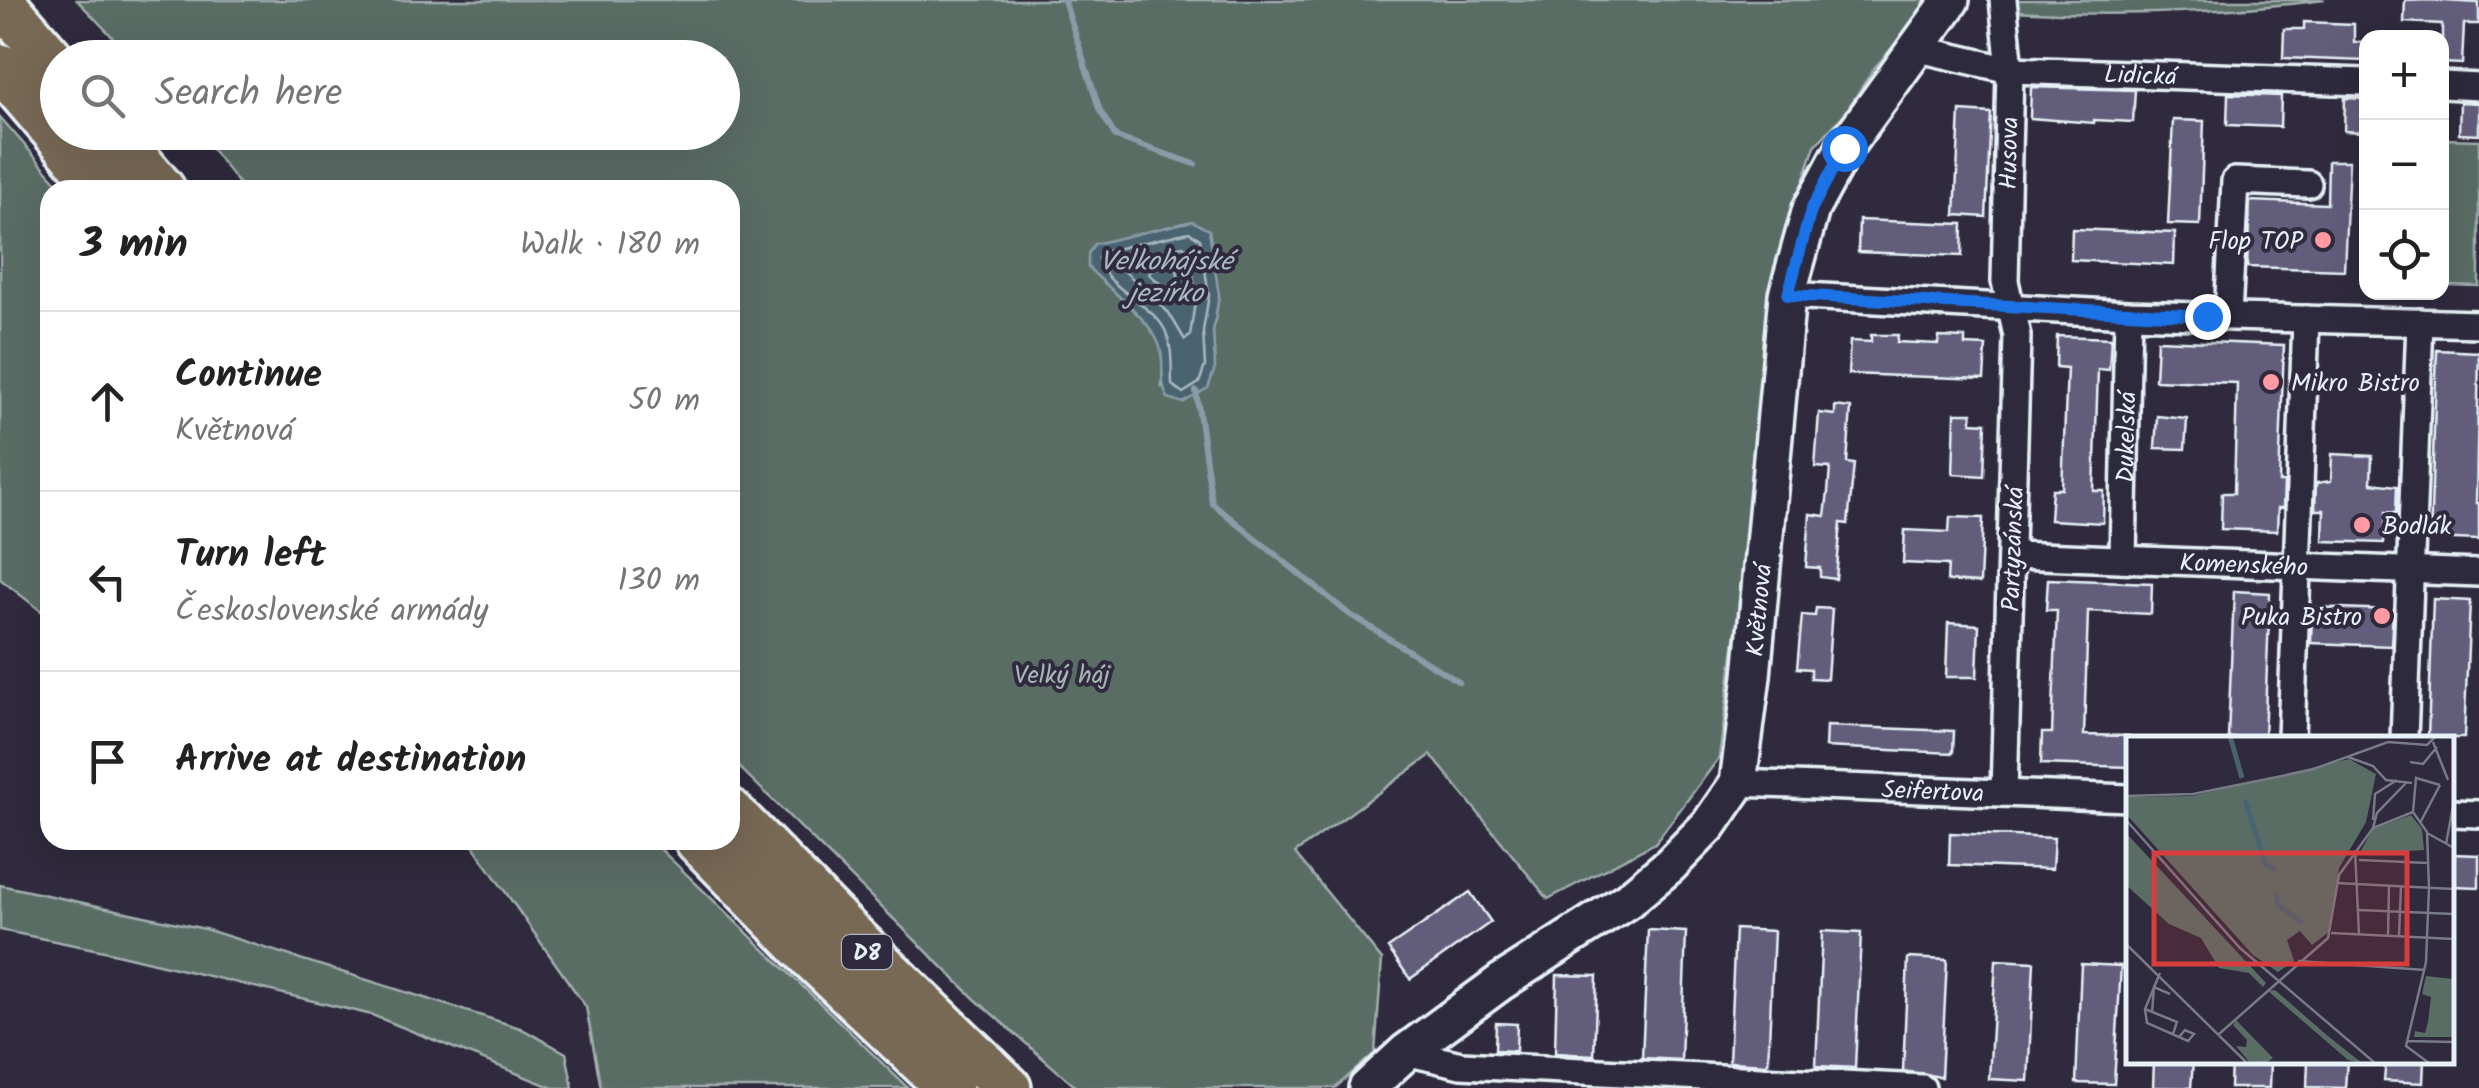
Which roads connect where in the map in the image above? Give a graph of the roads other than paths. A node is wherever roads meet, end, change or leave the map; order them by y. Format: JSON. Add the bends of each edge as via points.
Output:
{"nodes":[{"id":1,"x":0,"y":0,"type":"edge"},
{"id":2,"x":1951,"y":0,"type":"edge"},
{"id":3,"x":2003,"y":0,"type":"edge"},
{"id":4,"x":40,"y":46,"type":"edge"},
{"id":5,"x":1915,"y":48,"type":"junction"},
{"id":6,"x":0,"y":68,"type":"edge"},
{"id":7,"x":2010,"y":70,"type":"junction"},
{"id":8,"x":2359,"y":82,"type":"edge"},
{"id":9,"x":2449,"y":85,"type":"edge"},
{"id":10,"x":2479,"y":86,"type":"edge"},
{"id":11,"x":40,"y":114,"type":"edge"},
{"id":12,"x":71,"y":150,"type":"edge"},
{"id":13,"x":128,"y":150,"type":"edge"},
{"id":14,"x":96,"y":180,"type":"edge"},
{"id":15,"x":154,"y":180,"type":"edge"},
{"id":16,"x":2308,"y":184,"type":"dead end"},
{"id":17,"x":1788,"y":295,"type":"junction"},
{"id":18,"x":2011,"y":306,"type":"junction"},
{"id":19,"x":2128,"y":314,"type":"junction"},
{"id":20,"x":2228,"y":316,"type":"junction"},
{"id":21,"x":2306,"y":319,"type":"junction"},
{"id":22,"x":2420,"y":322,"type":"junction"},
{"id":23,"x":2479,"y":324,"type":"edge"},
{"id":24,"x":2012,"y":556,"type":"junction"},
{"id":25,"x":2123,"y":559,"type":"junction"},
{"id":26,"x":2297,"y":566,"type":"junction"},
{"id":27,"x":2410,"y":571,"type":"junction"},
{"id":28,"x":2479,"y":573,"type":"edge"},
{"id":29,"x":2291,"y":736,"type":"edge"},
{"id":30,"x":2404,"y":736,"type":"edge"},
{"id":31,"x":1738,"y":783,"type":"junction"},
{"id":32,"x":2004,"y":793,"type":"junction"},
{"id":33,"x":2126,"y":798,"type":"edge"},
{"id":34,"x":2454,"y":812,"type":"edge"},
{"id":35,"x":2479,"y":814,"type":"edge"},
{"id":36,"x":740,"y":822,"type":"edge"},
{"id":37,"x":708,"y":850,"type":"edge"},
{"id":38,"x":1406,"y":1052,"type":"junction"},
{"id":39,"x":950,"y":1088,"type":"edge"},
{"id":40,"x":1008,"y":1088,"type":"edge"},
{"id":41,"x":1367,"y":1088,"type":"edge"},
{"id":42,"x":1922,"y":1088,"type":"edge"}],
"edges":[{"from":1,"to":4,"type":"highway"},
{"from":2,"to":5,"type":"street","name":"Květnová"},
{"from":3,"to":7,"type":"street","name":"Husova"},
{"from":5,"to":7,"type":"street","name":"Lidická"},
{"from":5,"to":17,"type":"street","name":"Květnová","via":[[1844,148],[1811,210]]},
{"from":6,"to":11,"type":"highway"},
{"from":7,"to":8,"type":"street","name":"Lidická"},
{"from":7,"to":18,"type":"street","name":"Husova"},
{"from":9,"to":10,"type":"street"},
{"from":12,"to":14,"type":"highway"},
{"from":13,"to":15,"type":"highway"},
{"from":16,"to":20,"type":"street","via":[[2234,181]]},
{"from":17,"to":18,"type":"street"},
{"from":17,"to":31,"type":"street","name":"Květnová"},
{"from":18,"to":19,"type":"street"},
{"from":18,"to":24,"type":"street","name":"Partyzánská","via":[[2018,336]]},
{"from":19,"to":20,"type":"street"},
{"from":19,"to":25,"type":"street","name":"Dukelská"},
{"from":20,"to":21,"type":"street"},
{"from":21,"to":22,"type":"street"},
{"from":21,"to":26,"type":"street"},
{"from":22,"to":23,"type":"street"},
{"from":22,"to":27,"type":"street"},
{"from":24,"to":25,"type":"street","name":"Komenského"},
{"from":24,"to":32,"type":"street","name":"Partyzánská"},
{"from":25,"to":26,"type":"street","name":"Komenského"},
{"from":26,"to":27,"type":"street","name":"Komenského"},
{"from":26,"to":29,"type":"street"},
{"from":27,"to":28,"type":"street","name":"Komenského"},
{"from":27,"to":30,"type":"street"},
{"from":31,"to":32,"type":"street","name":"Seifertova"},
{"from":31,"to":38,"type":"street","name":"Květnová","via":[[1709,825],[1628,900]]},
{"from":32,"to":33,"type":"street","name":"Seifertova"},
{"from":34,"to":35,"type":"street"},
{"from":36,"to":40,"type":"highway","number":"D8"},
{"from":37,"to":39,"type":"highway","number":"D8"},
{"from":38,"to":41,"type":"street","name":"Květnová"},
{"from":38,"to":42,"type":"street","via":[[1461,1064]]}]}
